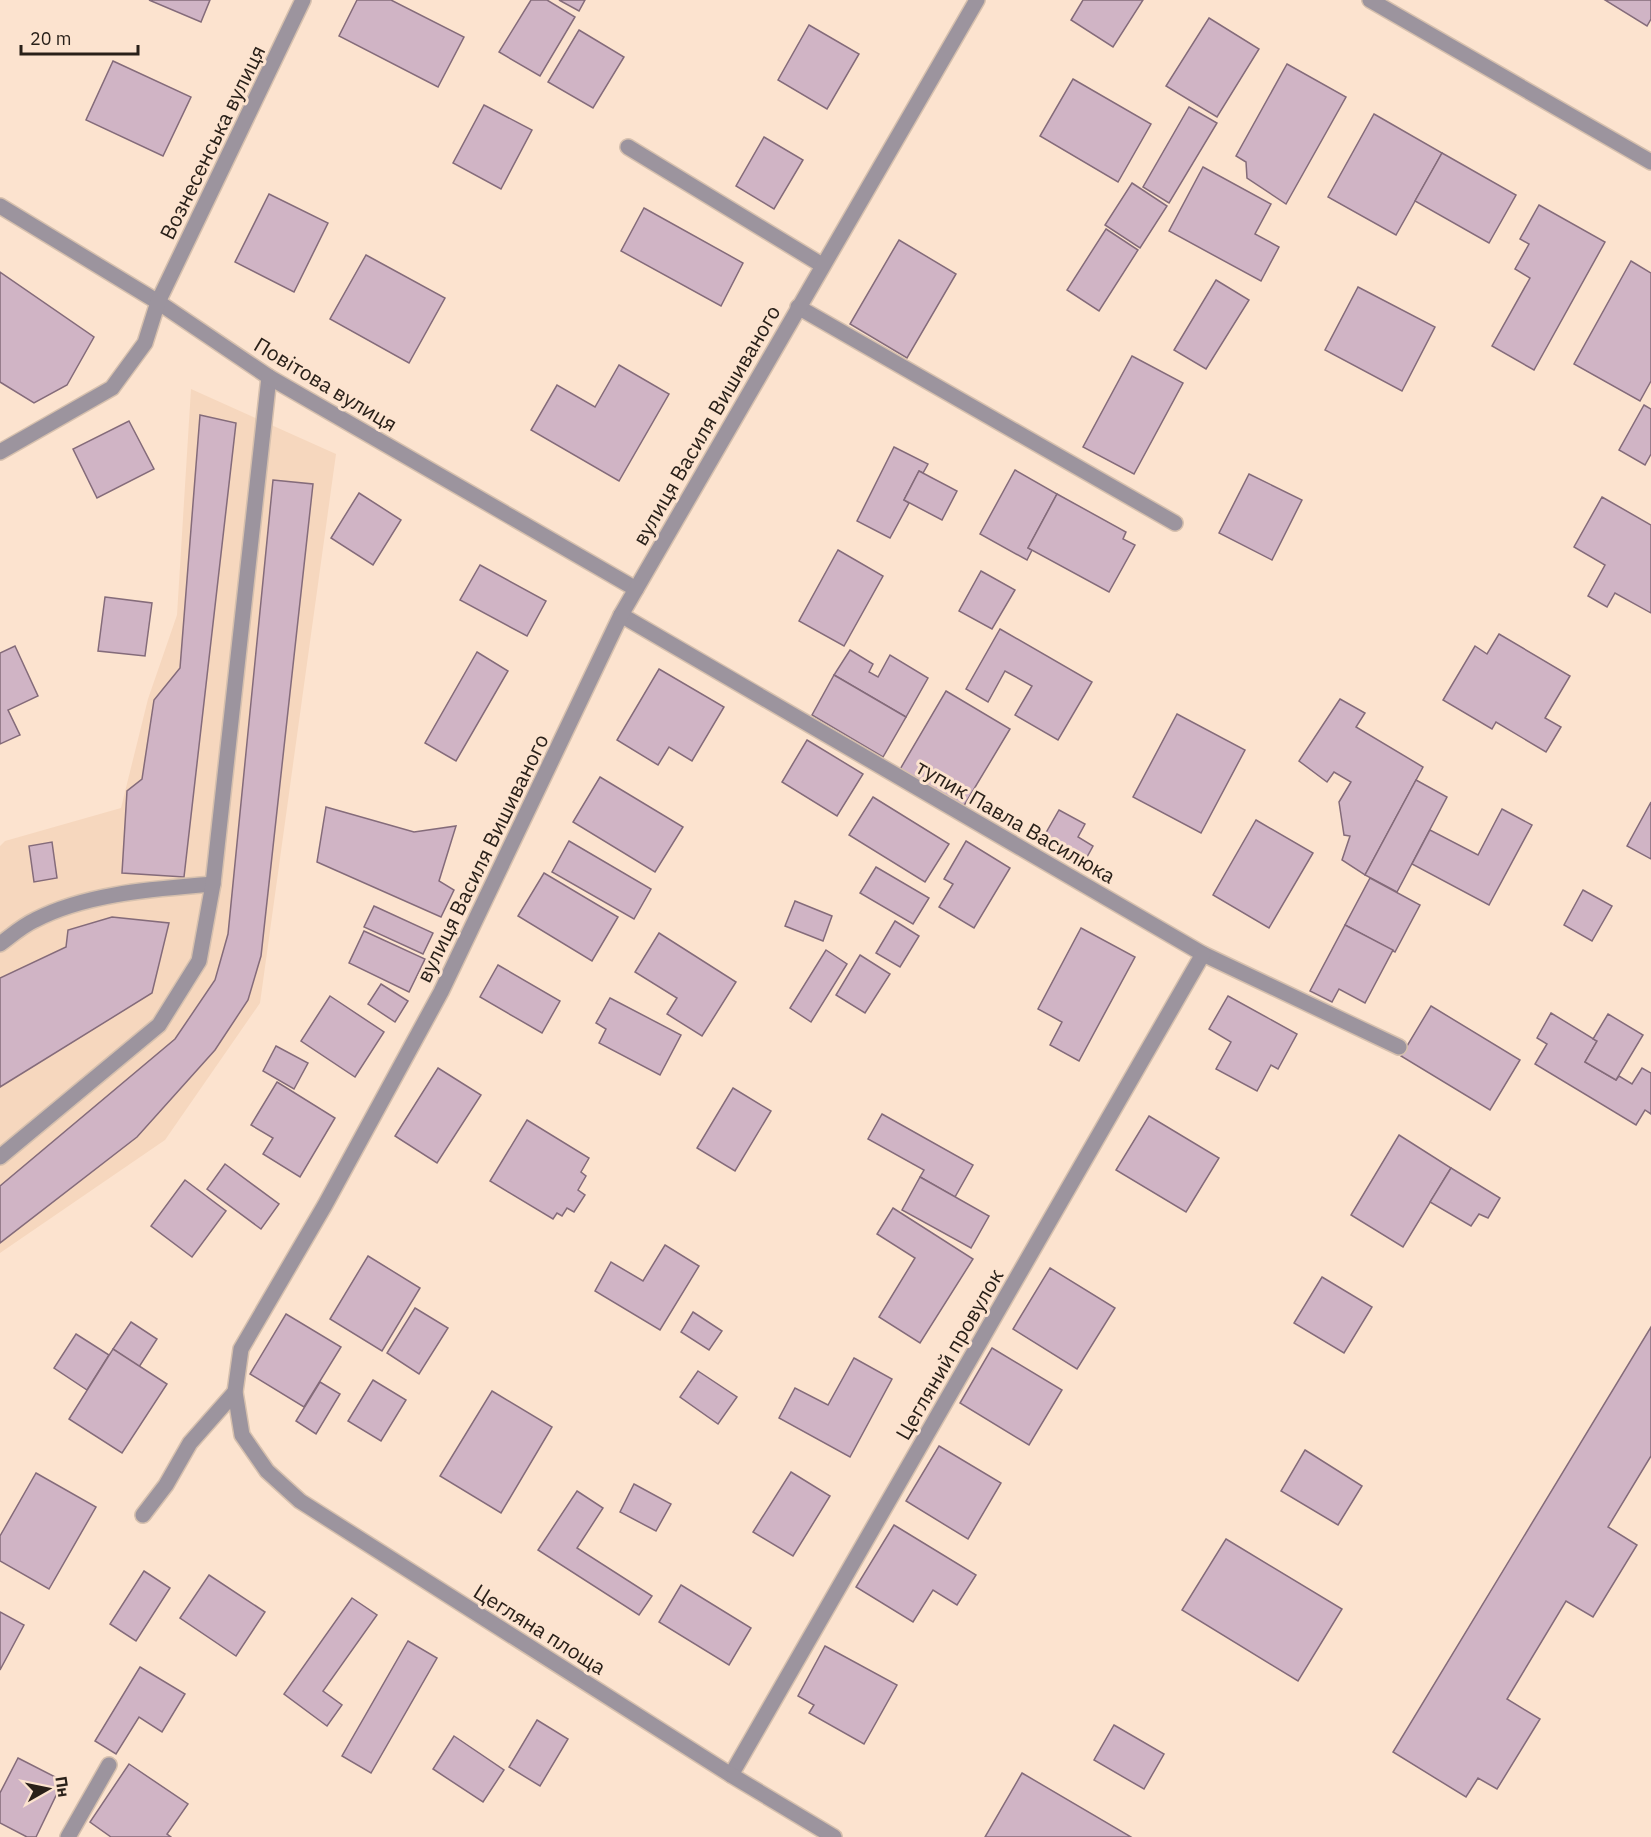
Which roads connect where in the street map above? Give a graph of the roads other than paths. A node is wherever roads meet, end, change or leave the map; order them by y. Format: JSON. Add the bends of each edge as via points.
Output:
{"nodes":[{"id":1,"x":303,"y":0,"type":"edge"},
{"id":2,"x":977,"y":0,"type":"edge"},
{"id":3,"x":1370,"y":0,"type":"edge"},
{"id":4,"x":628,"y":147,"type":"dead end"},
{"id":5,"x":1651,"y":162,"type":"edge"},
{"id":6,"x":0,"y":206,"type":"edge"},
{"id":7,"x":822,"y":265,"type":"junction"},
{"id":8,"x":158,"y":302,"type":"junction"},
{"id":9,"x":798,"y":307,"type":"junction"},
{"id":10,"x":269,"y":377,"type":"junction"},
{"id":11,"x":0,"y":452,"type":"edge"},
{"id":12,"x":1175,"y":523,"type":"dead end"},
{"id":13,"x":636,"y":588,"type":"junction"},
{"id":14,"x":621,"y":615,"type":"junction"},
{"id":15,"x":213,"y":884,"type":"junction"},
{"id":16,"x":0,"y":944,"type":"edge"},
{"id":17,"x":1203,"y":954,"type":"junction"},
{"id":18,"x":1399,"y":1047,"type":"dead end"},
{"id":19,"x":0,"y":1157,"type":"edge"},
{"id":20,"x":235,"y":1392,"type":"junction"},
{"id":21,"x":242,"y":1435,"type":"joint"},
{"id":22,"x":143,"y":1515,"type":"dead end"},
{"id":23,"x":109,"y":1765,"type":"dead end"},
{"id":24,"x":731,"y":1775,"type":"junction"},
{"id":25,"x":68,"y":1837,"type":"edge"},
{"id":26,"x":834,"y":1837,"type":"edge"}],
"edges":[{"from":1,"to":8,"type":"street","name":"Вознесенська вулиця"},
{"from":2,"to":7,"type":"street","name":"вулиця Василя Вишиваного"},
{"from":3,"to":5,"type":"street"},
{"from":4,"to":7,"type":"street"},
{"from":6,"to":8,"type":"street","name":"Повітова вулиця"},
{"from":7,"to":9,"type":"street","name":"вулиця Василя Вишиваного"},
{"from":8,"to":10,"type":"street","name":"Повітова вулиця"},
{"from":8,"to":11,"type":"street","name":"Вознесенська вулиця","via":[[145,343],[112,388]]},
{"from":9,"to":12,"type":"street","name":"вулиця Василя Вишиваного"},
{"from":9,"to":13,"type":"street","name":"вулиця Василя Вишиваного"},
{"from":10,"to":13,"type":"street","name":"Повітова вулиця"},
{"from":10,"to":15,"type":"street"},
{"from":13,"to":14,"type":"street","name":"вулиця Василя Вишиваного"},
{"from":14,"to":17,"type":"street","name":"тупик Павла Василюка"},
{"from":14,"to":20,"type":"street","name":"вулиця Василя Вишиваного","via":[[441,992],[241,1349]]},
{"from":15,"to":16,"type":"street","via":[[89,900],[34,920]]},
{"from":15,"to":19,"type":"street","via":[[199,961],[159,1025]]},
{"from":17,"to":18,"type":"street","name":"тупик Павла Василюка"},
{"from":17,"to":24,"type":"street","name":"Цегляний провулок"},
{"from":20,"to":21,"type":"street","name":"вулиця Василя Вишиваного"},
{"from":20,"to":22,"type":"street","via":[[190,1443]]},
{"from":21,"to":24,"type":"street","name":"Цегляна площа","via":[[267,1472],[300,1501]]},
{"from":23,"to":25,"type":"street"},
{"from":24,"to":26,"type":"street","name":"Цегляна площа"}]}
